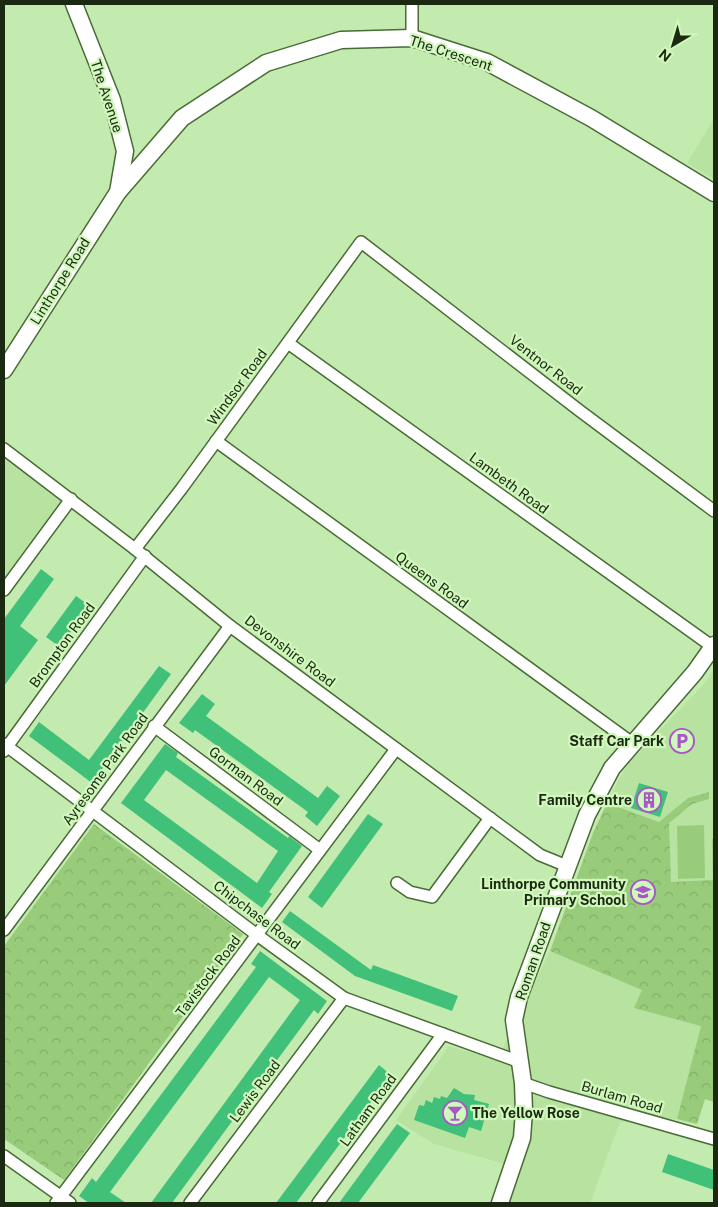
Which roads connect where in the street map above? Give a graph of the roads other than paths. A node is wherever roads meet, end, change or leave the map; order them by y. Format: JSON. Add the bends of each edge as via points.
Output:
{"nodes":[{"id":1,"x":74,"y":4,"type":"edge"},
{"id":2,"x":412,"y":4,"type":"edge"},
{"id":3,"x":412,"y":38,"type":"junction"},
{"id":4,"x":118,"y":192,"type":"junction"},
{"id":5,"x":714,"y":193,"type":"edge"},
{"id":6,"x":362,"y":242,"type":"joint"},
{"id":7,"x":288,"y":343,"type":"junction"},
{"id":8,"x":4,"y":370,"type":"edge"},
{"id":9,"x":216,"y":441,"type":"junction"},
{"id":10,"x":4,"y":449,"type":"edge"},
{"id":11,"x":71,"y":499,"type":"junction"},
{"id":12,"x":714,"y":511,"type":"edge"},
{"id":13,"x":135,"y":548,"type":"junction"},
{"id":14,"x":145,"y":556,"type":"junction"},
{"id":15,"x":4,"y":590,"type":"edge"},
{"id":16,"x":230,"y":626,"type":"junction"},
{"id":17,"x":714,"y":646,"type":"edge"},
{"id":18,"x":154,"y":726,"type":"junction"},
{"id":19,"x":632,"y":743,"type":"junction"},
{"id":20,"x":5,"y":747,"type":"edge"},
{"id":21,"x":396,"y":749,"type":"junction"},
{"id":22,"x":93,"y":811,"type":"junction"},
{"id":23,"x":490,"y":818,"type":"junction"},
{"id":24,"x":320,"y":850,"type":"junction"},
{"id":25,"x":567,"y":866,"type":"junction"},
{"id":26,"x":397,"y":883,"type":"dead end"},
{"id":27,"x":4,"y":930,"type":"edge"},
{"id":28,"x":257,"y":935,"type":"junction"},
{"id":29,"x":344,"y":998,"type":"junction"},
{"id":30,"x":443,"y":1034,"type":"junction"},
{"id":31,"x":520,"y":1062,"type":"junction"},
{"id":32,"x":523,"y":1083,"type":"junction"},
{"id":33,"x":714,"y":1138,"type":"edge"},
{"id":34,"x":4,"y":1156,"type":"edge"},
{"id":35,"x":63,"y":1201,"type":"edge"},
{"id":36,"x":190,"y":1203,"type":"edge"},
{"id":37,"x":318,"y":1203,"type":"edge"},
{"id":38,"x":500,"y":1203,"type":"edge"}],
"edges":[{"from":1,"to":4,"type":"street","name":"The Avenue","via":[[112,100],[125,151]]},
{"from":2,"to":3,"type":"street"},
{"from":3,"to":4,"type":"street","name":"The Crescent","via":[[341,40],[266,63],[182,118]]},
{"from":3,"to":5,"type":"street","name":"The Crescent","via":[[487,62],[591,118]]},
{"from":4,"to":8,"type":"street","name":"Linthorpe Road"},
{"from":6,"to":7,"type":"street","name":"Windsor Road"},
{"from":6,"to":12,"type":"street","name":"Ventnor Road"},
{"from":7,"to":9,"type":"street","name":"Windsor Road"},
{"from":7,"to":17,"type":"street","name":"Lambeth Road"},
{"from":9,"to":13,"type":"street","name":"Windsor Road"},
{"from":9,"to":19,"type":"street","name":"Queens Road"},
{"from":10,"to":11,"type":"street","name":"Devonshire Road"},
{"from":11,"to":13,"type":"street","name":"Devonshire Road"},
{"from":11,"to":15,"type":"street"},
{"from":13,"to":14,"type":"street","name":"Devonshire Road"},
{"from":14,"to":16,"type":"street","name":"Devonshire Road"},
{"from":14,"to":20,"type":"street","name":"Brompton Road"},
{"from":16,"to":18,"type":"street","name":"Ayresome Park Road"},
{"from":16,"to":21,"type":"street","name":"Devonshire Road"},
{"from":17,"to":19,"type":"street","name":"Roman Road"},
{"from":18,"to":22,"type":"street","name":"Ayresome Park Road"},
{"from":18,"to":24,"type":"street","name":"Gorman Road"},
{"from":19,"to":25,"type":"street","name":"Roman Road","via":[[612,768],[593,802]]},
{"from":20,"to":22,"type":"street","name":"Chipchase Road"},
{"from":21,"to":23,"type":"street","name":"Devonshire Road"},
{"from":21,"to":24,"type":"street","name":"Tavistock Road"},
{"from":22,"to":27,"type":"street","name":"Ayresome Park Road"},
{"from":22,"to":28,"type":"street","name":"Chipchase Road"},
{"from":23,"to":25,"type":"street","name":"Devonshire Road","via":[[540,855]]},
{"from":23,"to":26,"type":"street","via":[[432,897],[410,892]]},
{"from":24,"to":28,"type":"street","name":"Tavistock Road"},
{"from":25,"to":31,"type":"street","name":"Roman Road","via":[[519,997],[514,1020]]},
{"from":28,"to":29,"type":"street","name":"Chipchase Road"},
{"from":28,"to":35,"type":"street","name":"Tavistock Road"},
{"from":29,"to":30,"type":"street","name":"Chipchase Road"},
{"from":29,"to":36,"type":"street","name":"Lewis Road"},
{"from":30,"to":31,"type":"street","name":"Chipchase Road"},
{"from":30,"to":37,"type":"street","name":"Latham Road"},
{"from":31,"to":32,"type":"street","name":"Roman Road"},
{"from":32,"to":33,"type":"street","name":"Burlam Road"},
{"from":32,"to":38,"type":"street","name":"Roman Road","via":[[522,1138]]},
{"from":34,"to":35,"type":"street"}]}
